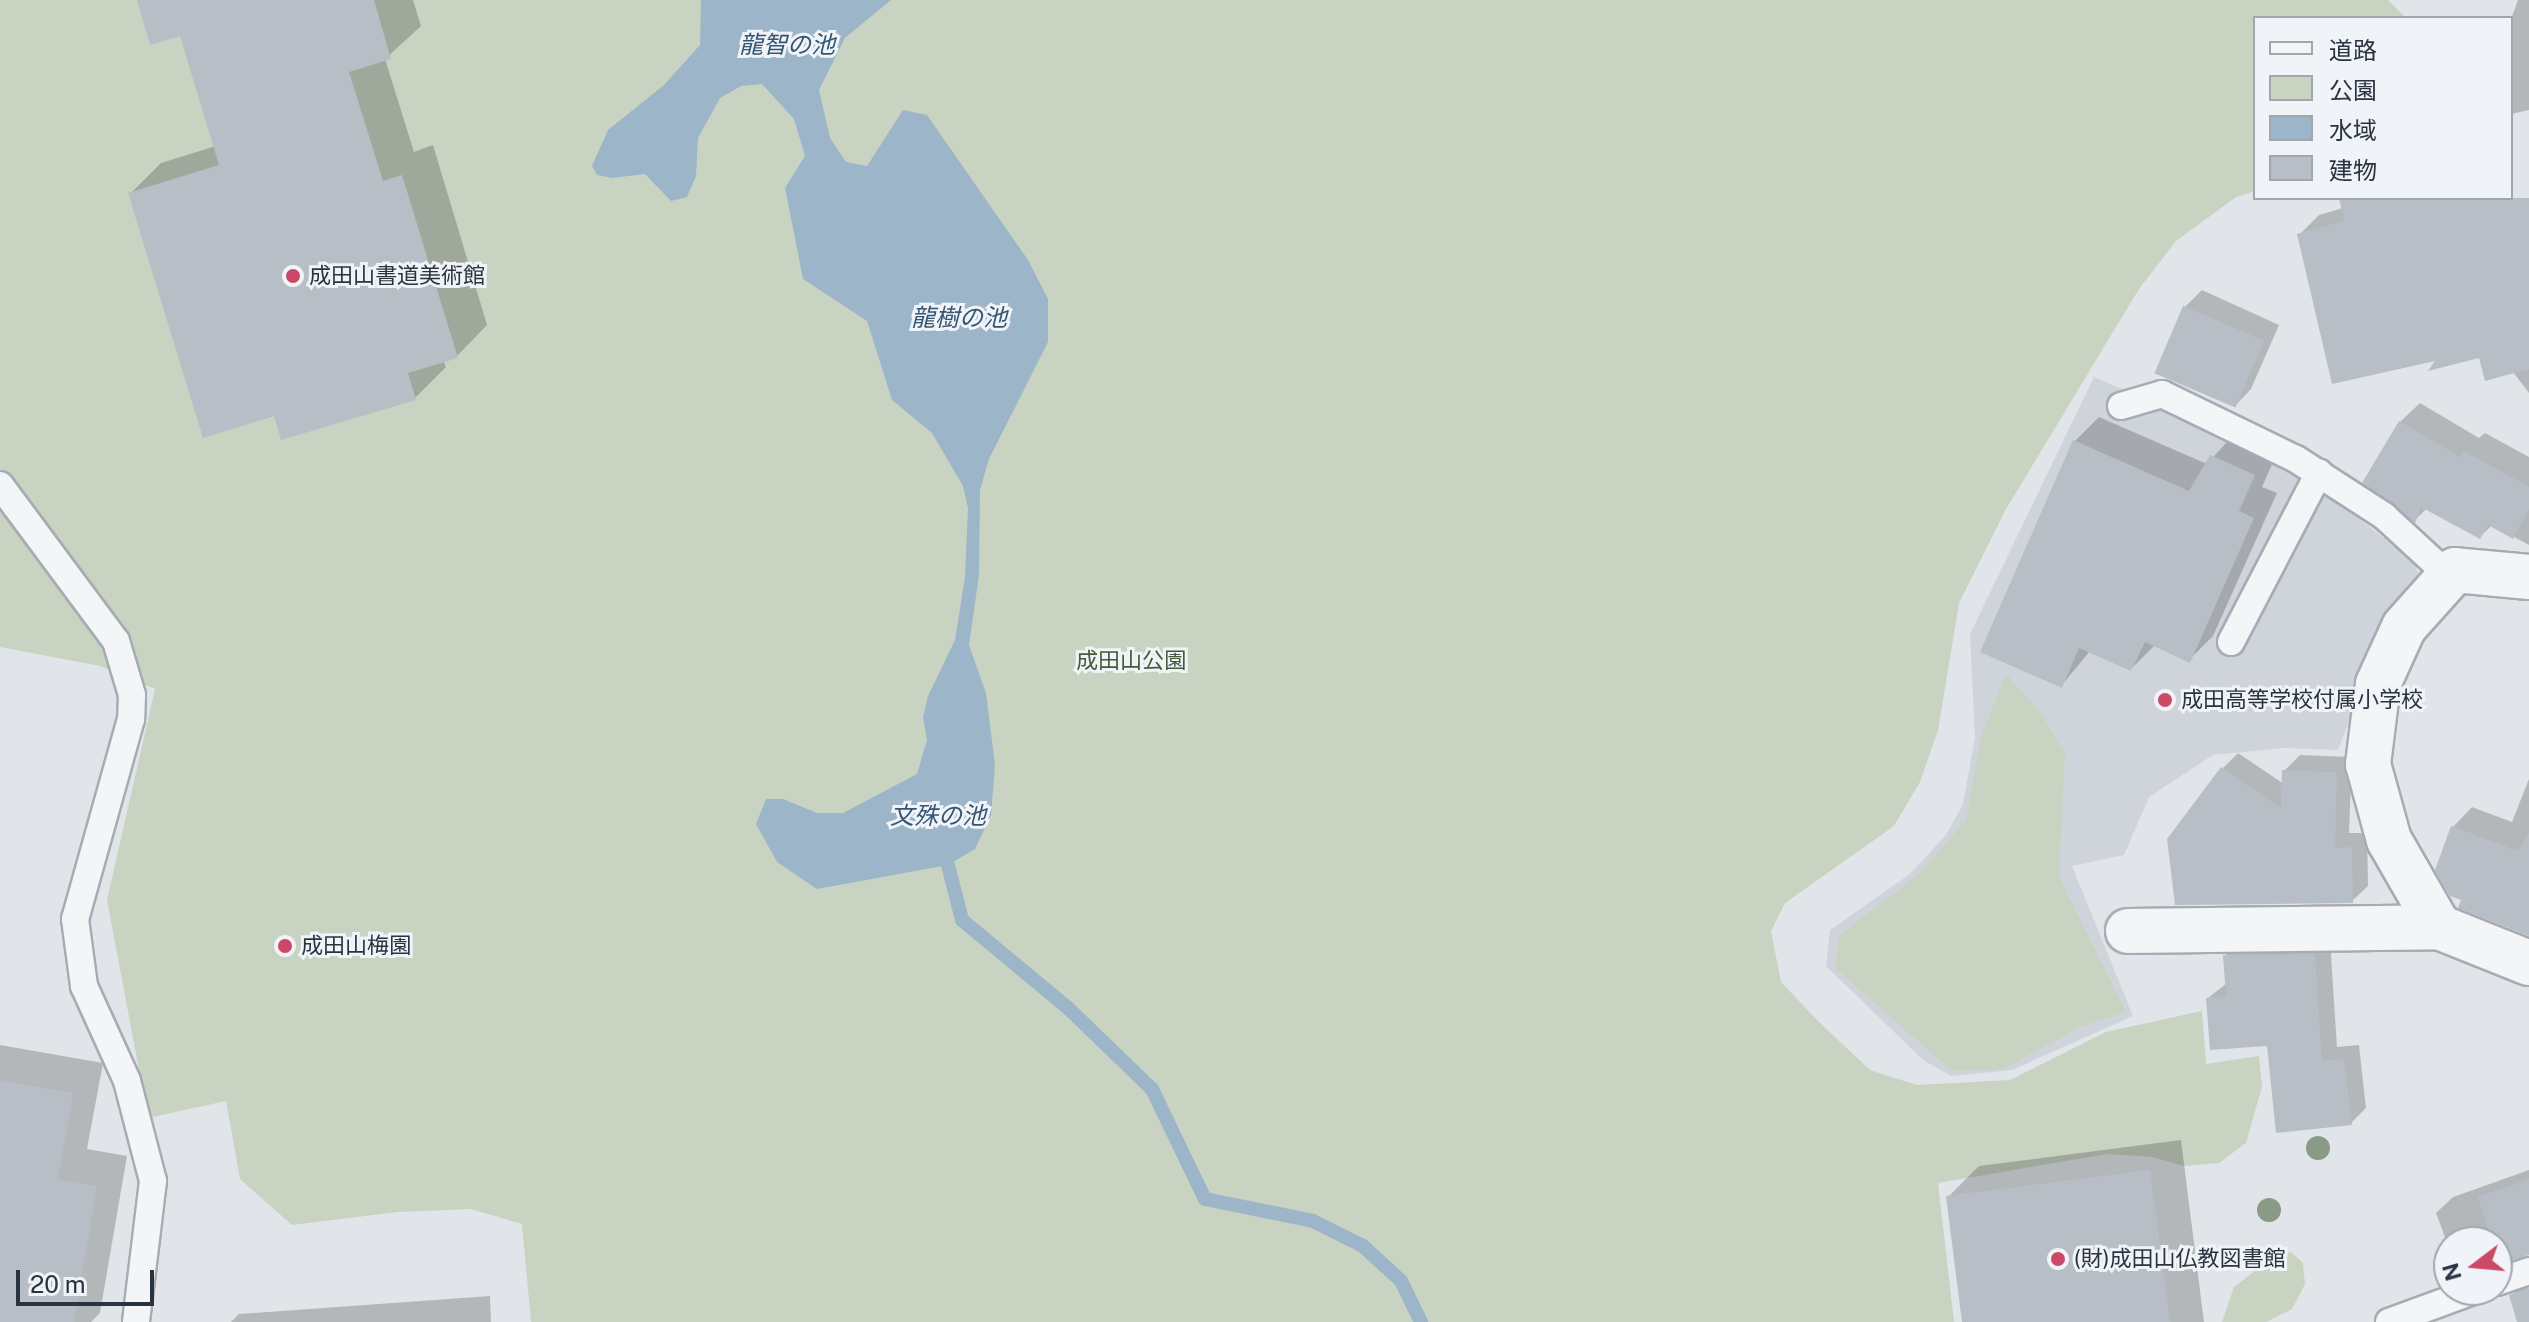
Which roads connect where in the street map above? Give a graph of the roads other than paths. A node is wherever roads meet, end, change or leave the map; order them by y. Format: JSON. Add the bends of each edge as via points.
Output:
{"nodes":[{"id":1,"x":2121,"y":406,"type":"dead end"},
{"id":2,"x":2319,"y":473,"type":"junction"},
{"id":3,"x":0,"y":485,"type":"edge"},
{"id":4,"x":2455,"y":570,"type":"junction"},
{"id":5,"x":2529,"y":577,"type":"edge"},
{"id":6,"x":2231,"y":642,"type":"dead end"},
{"id":7,"x":2439,"y":927,"type":"junction"},
{"id":8,"x":2128,"y":931,"type":"dead end"},
{"id":9,"x":2529,"y":963,"type":"edge"},
{"id":10,"x":2433,"y":1306,"type":"edge"},
{"id":11,"x":136,"y":1322,"type":"edge"},
{"id":12,"x":2389,"y":1322,"type":"edge"}],
"edges":[{"from":1,"to":2,"type":"lane","via":[[2162,394]]},
{"from":2,"to":4,"type":"lane","via":[[2384,516],[2435,563]]},
{"from":2,"to":6,"type":"lane"},
{"from":3,"to":11,"type":"lane","via":[[108,629],[128,669],[131,719],[75,919],[84,986],[127,1081],[153,1181]]},
{"from":4,"to":5,"type":"street"},
{"from":4,"to":7,"type":"street","via":[[2404,627],[2378,684],[2368,764],[2389,840]]},
{"from":7,"to":8,"type":"street"},
{"from":7,"to":9,"type":"street"},
{"from":10,"to":12,"type":"lane"}]}
